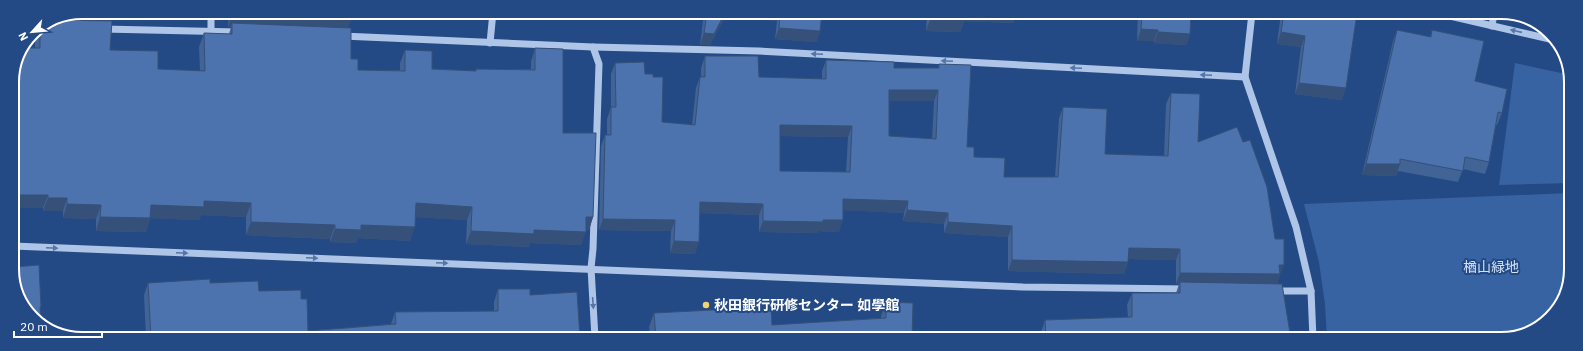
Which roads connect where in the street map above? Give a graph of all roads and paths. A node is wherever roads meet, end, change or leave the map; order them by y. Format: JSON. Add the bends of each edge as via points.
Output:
{"nodes":[{"id":1,"x":212,"y":19,"type":"edge"},
{"id":2,"x":492,"y":19,"type":"edge"},
{"id":3,"x":1251,"y":19,"type":"edge"},
{"id":4,"x":1462,"y":19,"type":"edge"},
{"id":5,"x":1493,"y":19,"type":"edge"},
{"id":6,"x":1492,"y":26,"type":"junction"},
{"id":7,"x":94,"y":29,"type":"edge"},
{"id":8,"x":211,"y":30,"type":"junction"},
{"id":9,"x":243,"y":32,"type":"edge"},
{"id":10,"x":331,"y":36,"type":"edge"},
{"id":11,"x":1547,"y":38,"type":"edge"},
{"id":12,"x":490,"y":42,"type":"junction"},
{"id":13,"x":592,"y":47,"type":"junction"},
{"id":14,"x":1245,"y":77,"type":"junction"},
{"id":15,"x":19,"y":246,"type":"edge"},
{"id":16,"x":590,"y":268,"type":"junction"},
{"id":17,"x":1195,"y":290,"type":"edge"},
{"id":18,"x":1265,"y":291,"type":"edge"},
{"id":19,"x":1311,"y":292,"type":"junction"},
{"id":20,"x":595,"y":332,"type":"edge"},
{"id":21,"x":1312,"y":332,"type":"edge"}],
"edges":[{"from":1,"to":8,"type":"street"},
{"from":2,"to":12,"type":"street"},
{"from":3,"to":14,"type":"street"},
{"from":4,"to":6,"type":"street"},
{"from":5,"to":6,"type":"street"},
{"from":11,"to":6,"type":"street","one_way":true},
{"from":7,"to":8,"type":"street"},
{"from":8,"to":9,"type":"street"},
{"from":10,"to":12,"type":"street"},
{"from":12,"to":13,"type":"street"},
{"from":14,"to":13,"type":"street","one_way":true,"via":[[759,51]]},
{"from":13,"to":16,"type":"street","via":[[598,64],[593,249]]},
{"from":14,"to":19,"type":"street","via":[[1296,227]]},
{"from":15,"to":16,"type":"street","one_way":true},
{"from":16,"to":17,"type":"street","via":[[1023,287]]},
{"from":16,"to":20,"type":"street","one_way":true},
{"from":18,"to":19,"type":"street"},
{"from":19,"to":21,"type":"street"}]}
